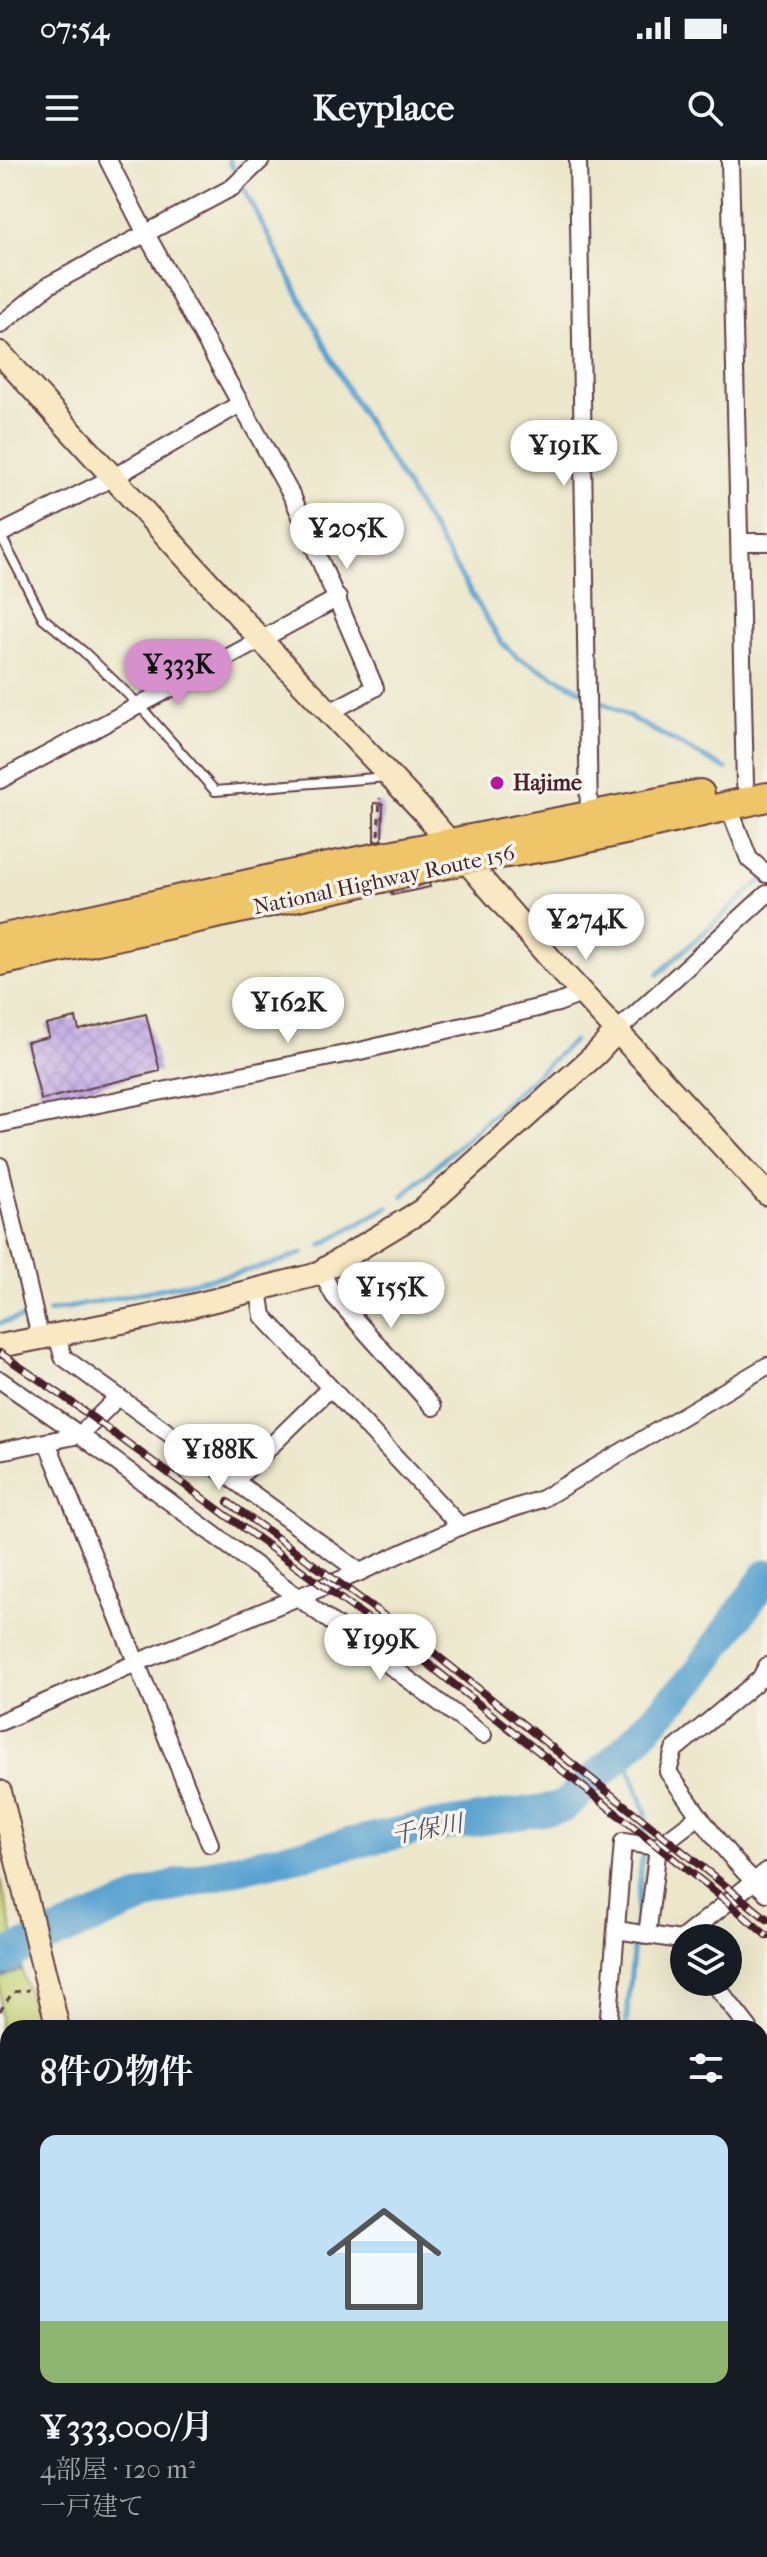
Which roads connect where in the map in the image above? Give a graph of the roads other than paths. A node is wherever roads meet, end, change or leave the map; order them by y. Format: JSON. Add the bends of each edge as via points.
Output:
{"nodes":[{"id":1,"x":108,"y":160,"type":"edge"},
{"id":2,"x":261,"y":160,"type":"edge"},
{"id":3,"x":578,"y":160,"type":"edge"},
{"id":4,"x":730,"y":160,"type":"edge"},
{"id":5,"x":145,"y":232,"type":"junction"},
{"id":6,"x":0,"y":325,"type":"edge"},
{"id":7,"x":0,"y":353,"type":"edge"},
{"id":8,"x":240,"y":404,"type":"junction"},
{"id":9,"x":114,"y":477,"type":"junction"},
{"id":10,"x":0,"y":534,"type":"edge"},
{"id":11,"x":740,"y":542,"type":"junction"},
{"id":12,"x":767,"y":542,"type":"edge"},
{"id":13,"x":338,"y":598,"type":"junction"},
{"id":14,"x":261,"y":640,"type":"junction"},
{"id":15,"x":139,"y":705,"type":"junction"},
{"id":16,"x":330,"y":712,"type":"junction"},
{"id":17,"x":392,"y":777,"type":"junction"},
{"id":18,"x":0,"y":780,"type":"edge"},
{"id":19,"x":752,"y":791,"type":"edge"},
{"id":20,"x":589,"y":815,"type":"junction"},
{"id":21,"x":458,"y":852,"type":"junction"},
{"id":22,"x":767,"y":874,"type":"edge"},
{"id":23,"x":767,"y":894,"type":"edge"},
{"id":24,"x":0,"y":939,"type":"edge"},
{"id":25,"x":0,"y":961,"type":"edge"},
{"id":26,"x":584,"y":993,"type":"junction"},
{"id":27,"x":618,"y":1030,"type":"junction"},
{"id":28,"x":0,"y":1124,"type":"edge"},
{"id":29,"x":0,"y":1166,"type":"edge"},
{"id":30,"x":767,"y":1194,"type":"edge"},
{"id":31,"x":321,"y":1271,"type":"junction"},
{"id":32,"x":259,"y":1290,"type":"junction"},
{"id":33,"x":48,"y":1336,"type":"junction"},
{"id":34,"x":0,"y":1346,"type":"edge"},
{"id":35,"x":767,"y":1366,"type":"edge"},
{"id":36,"x":0,"y":1380,"type":"edge"},
{"id":37,"x":330,"y":1388,"type":"junction"},
{"id":38,"x":117,"y":1398,"type":"junction"},
{"id":39,"x":433,"y":1407,"type":"dead end"},
{"id":40,"x":80,"y":1435,"type":"junction"},
{"id":41,"x":47,"y":1442,"type":"junction"},
{"id":42,"x":0,"y":1451,"type":"edge"},
{"id":43,"x":235,"y":1481,"type":"junction"},
{"id":44,"x":460,"y":1526,"type":"junction"},
{"id":45,"x":360,"y":1572,"type":"junction"},
{"id":46,"x":300,"y":1597,"type":"junction"},
{"id":47,"x":136,"y":1663,"type":"junction"},
{"id":48,"x":767,"y":1666,"type":"edge"},
{"id":49,"x":0,"y":1722,"type":"edge"},
{"id":50,"x":483,"y":1735,"type":"dead end"},
{"id":51,"x":0,"y":1792,"type":"edge"},
{"id":52,"x":699,"y":1816,"type":"junction"},
{"id":53,"x":210,"y":1844,"type":"dead end"},
{"id":54,"x":658,"y":1847,"type":"junction"},
{"id":55,"x":760,"y":1876,"type":"edge"},
{"id":56,"x":767,"y":1893,"type":"edge"},
{"id":57,"x":704,"y":1924,"type":"edge"},
{"id":58,"x":617,"y":1930,"type":"junction"},
{"id":59,"x":647,"y":1936,"type":"junction"},
{"id":60,"x":670,"y":1941,"type":"edge"},
{"id":61,"x":724,"y":1996,"type":"edge"},
{"id":62,"x":56,"y":2020,"type":"edge"},
{"id":63,"x":609,"y":2020,"type":"edge"},
{"id":64,"x":743,"y":2020,"type":"edge"}],
"edges":[{"from":1,"to":5,"type":"street"},
{"from":2,"to":5,"type":"street","via":[[233,187]]},
{"from":3,"to":20,"type":"street"},
{"from":4,"to":11,"type":"street"},
{"from":5,"to":6,"type":"street","via":[[49,285]]},
{"from":5,"to":8,"type":"street"},
{"from":7,"to":9,"type":"street"},
{"from":8,"to":9,"type":"street"},
{"from":8,"to":13,"type":"street","via":[[293,498]]},
{"from":9,"to":10,"type":"street"},
{"from":9,"to":14,"type":"street"},
{"from":10,"to":15,"type":"lane","via":[[43,618]]},
{"from":11,"to":12,"type":"street"},
{"from":11,"to":19,"type":"street"},
{"from":13,"to":14,"type":"street"},
{"from":13,"to":16,"type":"street","via":[[375,688]]},
{"from":14,"to":15,"type":"street"},
{"from":14,"to":16,"type":"street"},
{"from":15,"to":17,"type":"lane","via":[[215,791]]},
{"from":15,"to":18,"type":"street"},
{"from":16,"to":17,"type":"street"},
{"from":17,"to":21,"type":"street"},
{"from":19,"to":20,"type":"highway","name":"National Highway Route 156"},
{"from":19,"to":21,"type":"highway","name":"National Highway Route 156","via":[[551,846]]},
{"from":19,"to":22,"type":"street","via":[[749,859]]},
{"from":20,"to":21,"type":"highway","name":"National Highway Route 156"},
{"from":21,"to":24,"type":"highway","name":"National Highway Route 156","via":[[298,873]]},
{"from":21,"to":25,"type":"highway","name":"National Highway Route 156"},
{"from":21,"to":26,"type":"street"},
{"from":23,"to":27,"type":"street"},
{"from":26,"to":27,"type":"street"},
{"from":26,"to":28,"type":"street","via":[[360,1051]]},
{"from":27,"to":30,"type":"street"},
{"from":27,"to":31,"type":"street","via":[[421,1211]]},
{"from":29,"to":33,"type":"street"},
{"from":31,"to":32,"type":"street"},
{"from":31,"to":39,"type":"street","via":[[334,1296]]},
{"from":32,"to":33,"type":"street"},
{"from":32,"to":37,"type":"street","via":[[263,1316]]},
{"from":33,"to":34,"type":"street"},
{"from":33,"to":38,"type":"street","via":[[63,1357]]},
{"from":35,"to":44,"type":"street","via":[[542,1499]]},
{"from":36,"to":40,"type":"street"},
{"from":37,"to":43,"type":"street"},
{"from":37,"to":44,"type":"street"},
{"from":38,"to":40,"type":"street"},
{"from":38,"to":43,"type":"street"},
{"from":40,"to":41,"type":"street"},
{"from":40,"to":46,"type":"street"},
{"from":41,"to":42,"type":"street"},
{"from":41,"to":47,"type":"street"},
{"from":43,"to":45,"type":"street"},
{"from":44,"to":45,"type":"street"},
{"from":45,"to":46,"type":"street"},
{"from":46,"to":47,"type":"street"},
{"from":46,"to":50,"type":"street"},
{"from":47,"to":49,"type":"street"},
{"from":47,"to":53,"type":"street"},
{"from":48,"to":52,"type":"street","via":[[760,1679],[674,1750],[668,1772]]},
{"from":51,"to":62,"type":"street"},
{"from":52,"to":54,"type":"street"},
{"from":52,"to":55,"type":"street"},
{"from":54,"to":58,"type":"street","via":[[623,1842]]},
{"from":54,"to":59,"type":"street"},
{"from":55,"to":56,"type":"street"},
{"from":55,"to":57,"type":"street"},
{"from":58,"to":59,"type":"street"},
{"from":58,"to":63,"type":"street"},
{"from":59,"to":60,"type":"street"},
{"from":61,"to":64,"type":"street"}]}
